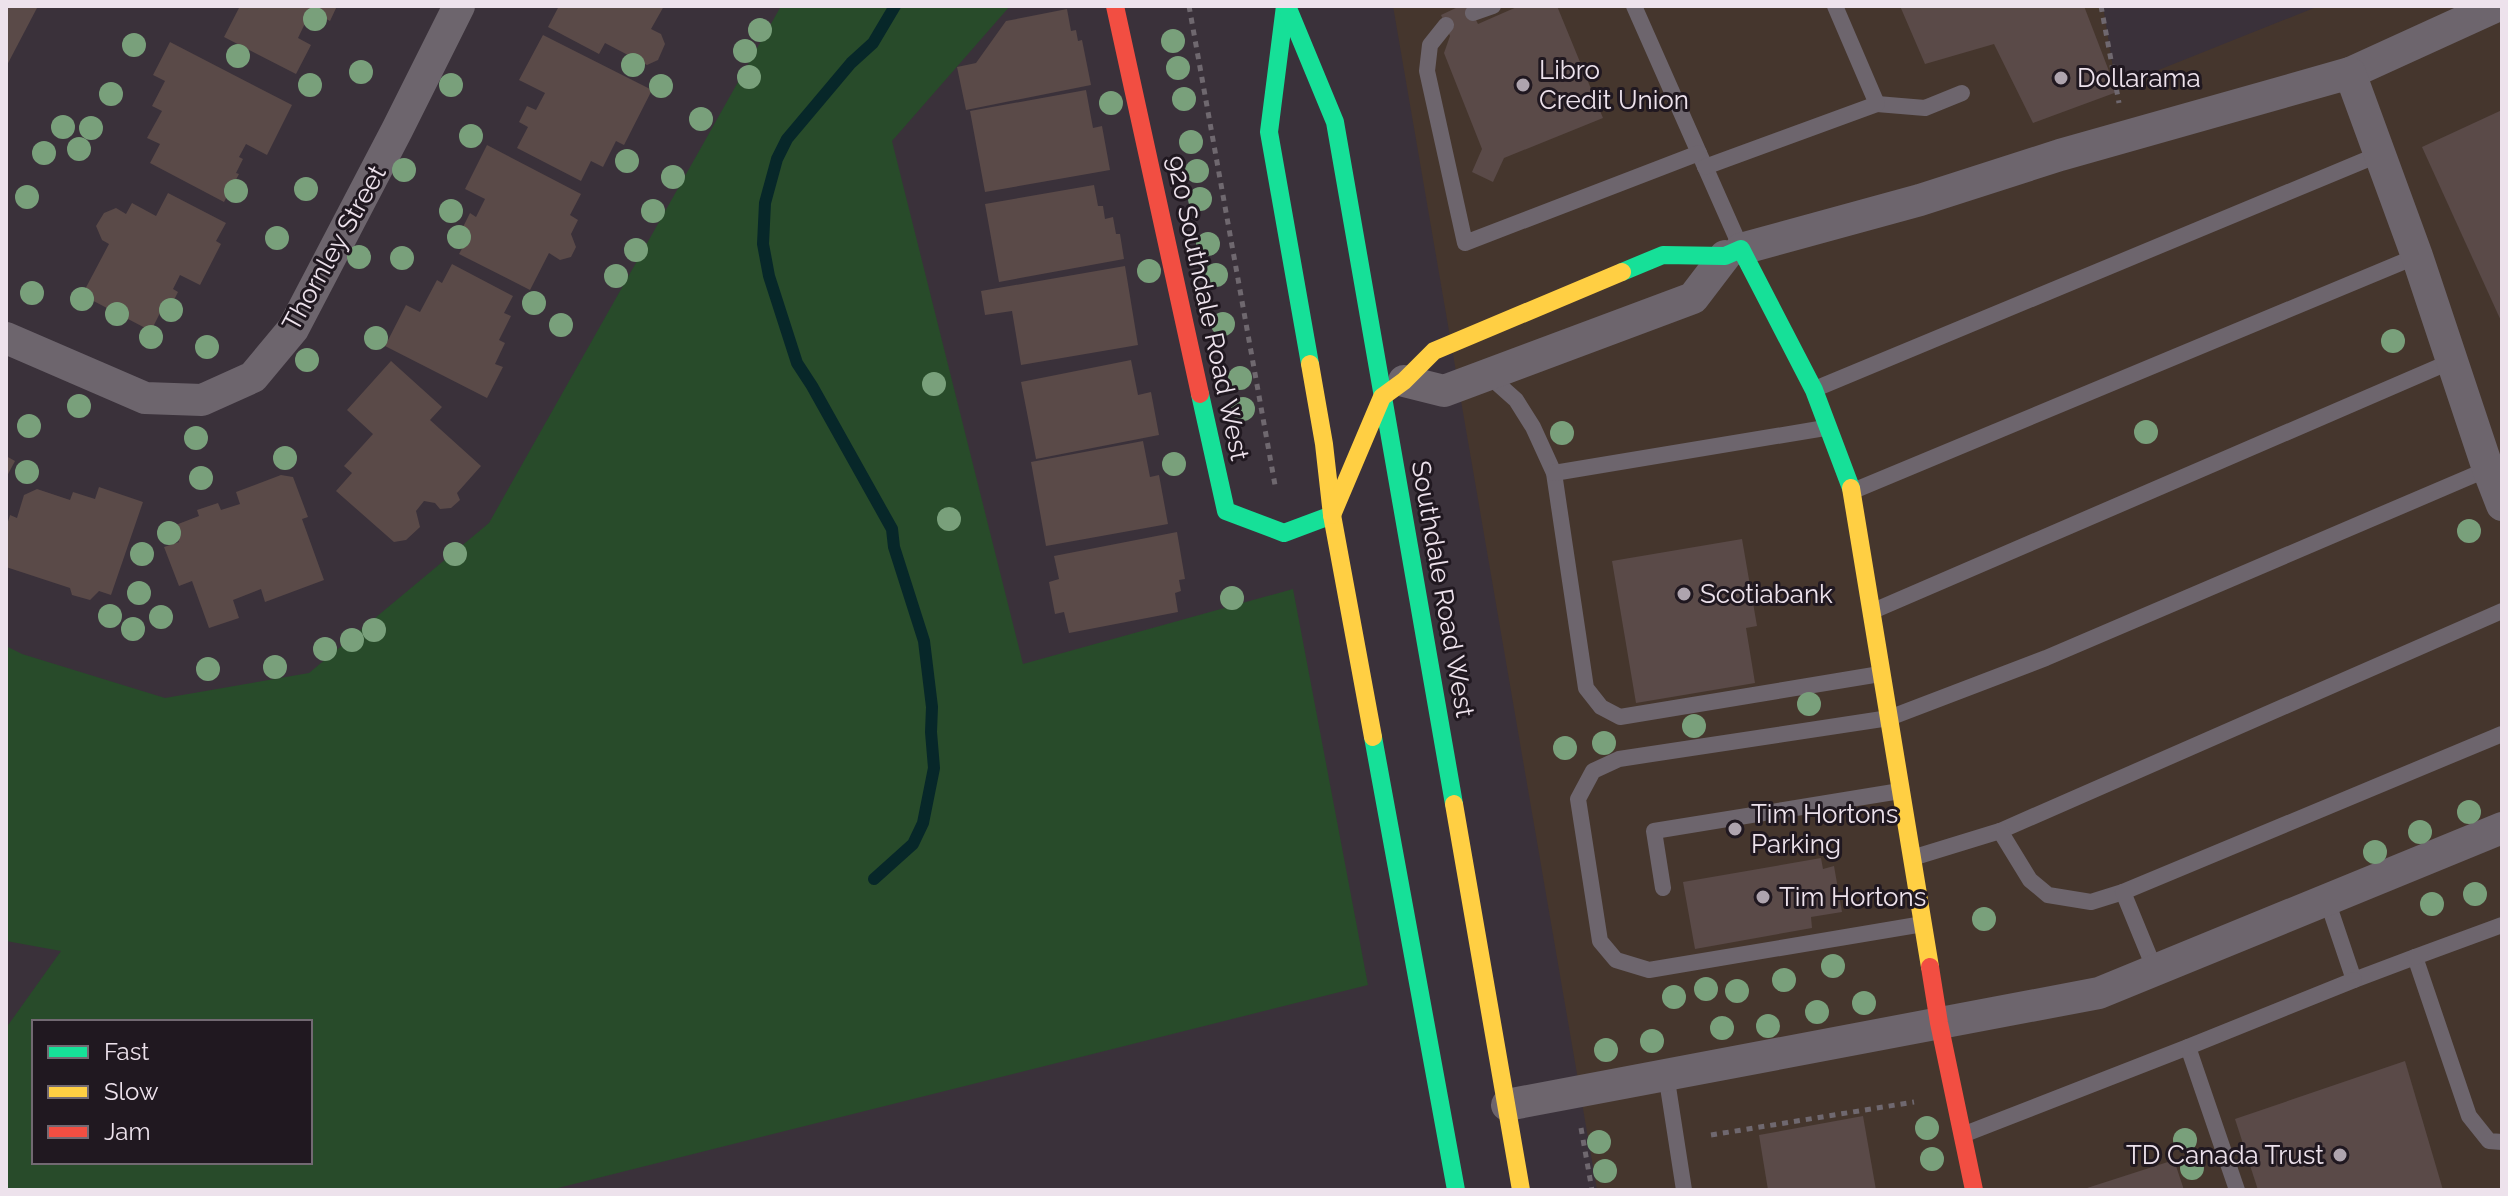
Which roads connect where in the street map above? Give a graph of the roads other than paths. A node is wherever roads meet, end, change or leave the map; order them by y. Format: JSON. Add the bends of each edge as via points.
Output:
{"nodes":[{"id":1,"x":459,"y":6,"type":"edge"},
{"id":2,"x":1115,"y":6,"type":"edge"},
{"id":3,"x":1286,"y":6,"type":"edge"},
{"id":4,"x":1493,"y":6,"type":"edge"},
{"id":5,"x":1634,"y":6,"type":"edge"},
{"id":6,"x":1835,"y":6,"type":"edge"},
{"id":7,"x":2497,"y":6,"type":"edge"},
{"id":8,"x":1473,"y":13,"type":"dead end"},
{"id":9,"x":1446,"y":25,"type":"dead end"},
{"id":10,"x":2350,"y":73,"type":"junction"},
{"id":11,"x":1962,"y":93,"type":"dead end"},
{"id":12,"x":1877,"y":104,"type":"junction"},
{"id":13,"x":2380,"y":154,"type":"junction"},
{"id":14,"x":1702,"y":160,"type":"junction"},
{"id":15,"x":1733,"y":253,"type":"junction"},
{"id":16,"x":2417,"y":256,"type":"junction"},
{"id":17,"x":6,"y":338,"type":"edge"},
{"id":18,"x":2452,"y":361,"type":"junction"},
{"id":19,"x":1488,"y":375,"type":"junction"},
{"id":20,"x":1393,"y":389,"type":"junction"},
{"id":21,"x":1814,"y":390,"type":"junction"},
{"id":22,"x":1828,"y":427,"type":"junction"},
{"id":23,"x":2488,"y":469,"type":"junction"},
{"id":24,"x":1554,"y":473,"type":"junction"},
{"id":25,"x":1852,"y":491,"type":"junction"},
{"id":26,"x":2502,"y":505,"type":"edge"},
{"id":27,"x":1332,"y":515,"type":"junction"},
{"id":28,"x":2502,"y":611,"type":"edge"},
{"id":29,"x":1871,"y":612,"type":"junction"},
{"id":30,"x":1882,"y":674,"type":"junction"},
{"id":31,"x":1889,"y":718,"type":"junction"},
{"id":32,"x":2502,"y":734,"type":"edge"},
{"id":33,"x":1901,"y":791,"type":"junction"},
{"id":34,"x":2502,"y":828,"type":"edge"},
{"id":35,"x":2000,"y":831,"type":"junction"},
{"id":36,"x":1912,"y":858,"type":"junction"},
{"id":37,"x":1663,"y":888,"type":"dead end"},
{"id":38,"x":2123,"y":892,"type":"junction"},
{"id":39,"x":2327,"y":900,"type":"junction"},
{"id":40,"x":1923,"y":924,"type":"junction"},
{"id":41,"x":2502,"y":925,"type":"edge"},
{"id":42,"x":2415,"y":957,"type":"junction"},
{"id":43,"x":2155,"y":970,"type":"junction"},
{"id":44,"x":2354,"y":980,"type":"junction"},
{"id":45,"x":1939,"y":1023,"type":"junction"},
{"id":46,"x":2188,"y":1047,"type":"junction"},
{"id":47,"x":1666,"y":1074,"type":"junction"},
{"id":48,"x":1507,"y":1105,"type":"junction"},
{"id":49,"x":1963,"y":1135,"type":"junction"},
{"id":50,"x":2502,"y":1142,"type":"edge"},
{"id":51,"x":1456,"y":1190,"type":"edge"},
{"id":52,"x":1521,"y":1190,"type":"edge"},
{"id":53,"x":1684,"y":1190,"type":"edge"},
{"id":54,"x":1974,"y":1190,"type":"edge"},
{"id":55,"x":2237,"y":1190,"type":"edge"}],
"edges":[{"from":1,"to":17,"type":"street","name":"Thornley Street","via":[[293,329],[253,377],[202,400],[145,398]]},
{"from":2,"to":27,"type":"main road","name":"920 Southdale Road West","via":[[1226,511],[1284,533]]},
{"from":3,"to":20,"type":"main road","name":"Southdale Road West","via":[[1335,122]]},
{"from":3,"to":27,"type":"main road","name":"Southdale Road West","via":[[1269,132]]},
{"from":4,"to":8,"type":"lane"},
{"from":5,"to":14,"type":"lane"},
{"from":6,"to":12,"type":"lane"},
{"from":7,"to":10,"type":"street"},
{"from":9,"to":14,"type":"lane","via":[[1430,45],[1427,71],[1465,243]]},
{"from":10,"to":13,"type":"street"},
{"from":10,"to":15,"type":"street"},
{"from":11,"to":12,"type":"lane","via":[[1925,108]]},
{"from":12,"to":14,"type":"lane"},
{"from":13,"to":16,"type":"street"},
{"from":13,"to":21,"type":"lane"},
{"from":14,"to":15,"type":"lane"},
{"from":15,"to":19,"type":"street","via":[[1693,298]]},
{"from":15,"to":20,"type":"main road","via":[[1663,255],[1434,351]]},
{"from":15,"to":21,"type":"main road"},
{"from":16,"to":18,"type":"street"},
{"from":16,"to":25,"type":"lane"},
{"from":18,"to":23,"type":"street"},
{"from":18,"to":29,"type":"lane"},
{"from":19,"to":20,"type":"street","via":[[1444,391]]},
{"from":19,"to":24,"type":"lane","via":[[1516,400]]},
{"from":20,"to":27,"type":"main road"},
{"from":20,"to":48,"type":"main road","name":"Southdale Road West"},
{"from":21,"to":22,"type":"main road"},
{"from":22,"to":24,"type":"lane"},
{"from":22,"to":25,"type":"main road"},
{"from":23,"to":26,"type":"street"},
{"from":23,"to":31,"type":"lane","via":[[2046,658]]},
{"from":24,"to":30,"type":"lane","via":[[1586,688],[1601,707],[1620,717]]},
{"from":25,"to":29,"type":"main road"},
{"from":27,"to":51,"type":"main road","name":"Southdale Road West"},
{"from":28,"to":35,"type":"lane"},
{"from":29,"to":30,"type":"main road"},
{"from":30,"to":31,"type":"main road"},
{"from":31,"to":33,"type":"main road"},
{"from":31,"to":40,"type":"lane","via":[[1619,759],[1593,771],[1578,799],[1600,941],[1616,960],[1649,970]]},
{"from":32,"to":38,"type":"lane"},
{"from":33,"to":36,"type":"main road"},
{"from":33,"to":37,"type":"lane","via":[[1654,831]]},
{"from":34,"to":39,"type":"street"},
{"from":35,"to":36,"type":"lane"},
{"from":35,"to":38,"type":"lane","via":[[2030,880],[2048,895],[2091,902]]},
{"from":36,"to":40,"type":"main road"},
{"from":38,"to":43,"type":"lane"},
{"from":39,"to":43,"type":"street"},
{"from":39,"to":44,"type":"lane"},
{"from":40,"to":45,"type":"main road"},
{"from":41,"to":42,"type":"lane"},
{"from":42,"to":44,"type":"lane"},
{"from":42,"to":50,"type":"lane","via":[[2469,1116],[2489,1141]]},
{"from":43,"to":45,"type":"street","via":[[2099,993]]},
{"from":44,"to":46,"type":"lane"},
{"from":45,"to":47,"type":"street"},
{"from":45,"to":49,"type":"main road"},
{"from":46,"to":49,"type":"lane"},
{"from":46,"to":55,"type":"lane"},
{"from":47,"to":48,"type":"street"},
{"from":47,"to":53,"type":"lane"},
{"from":48,"to":52,"type":"main road","name":"Southdale Road West"},
{"from":49,"to":54,"type":"main road"}]}
